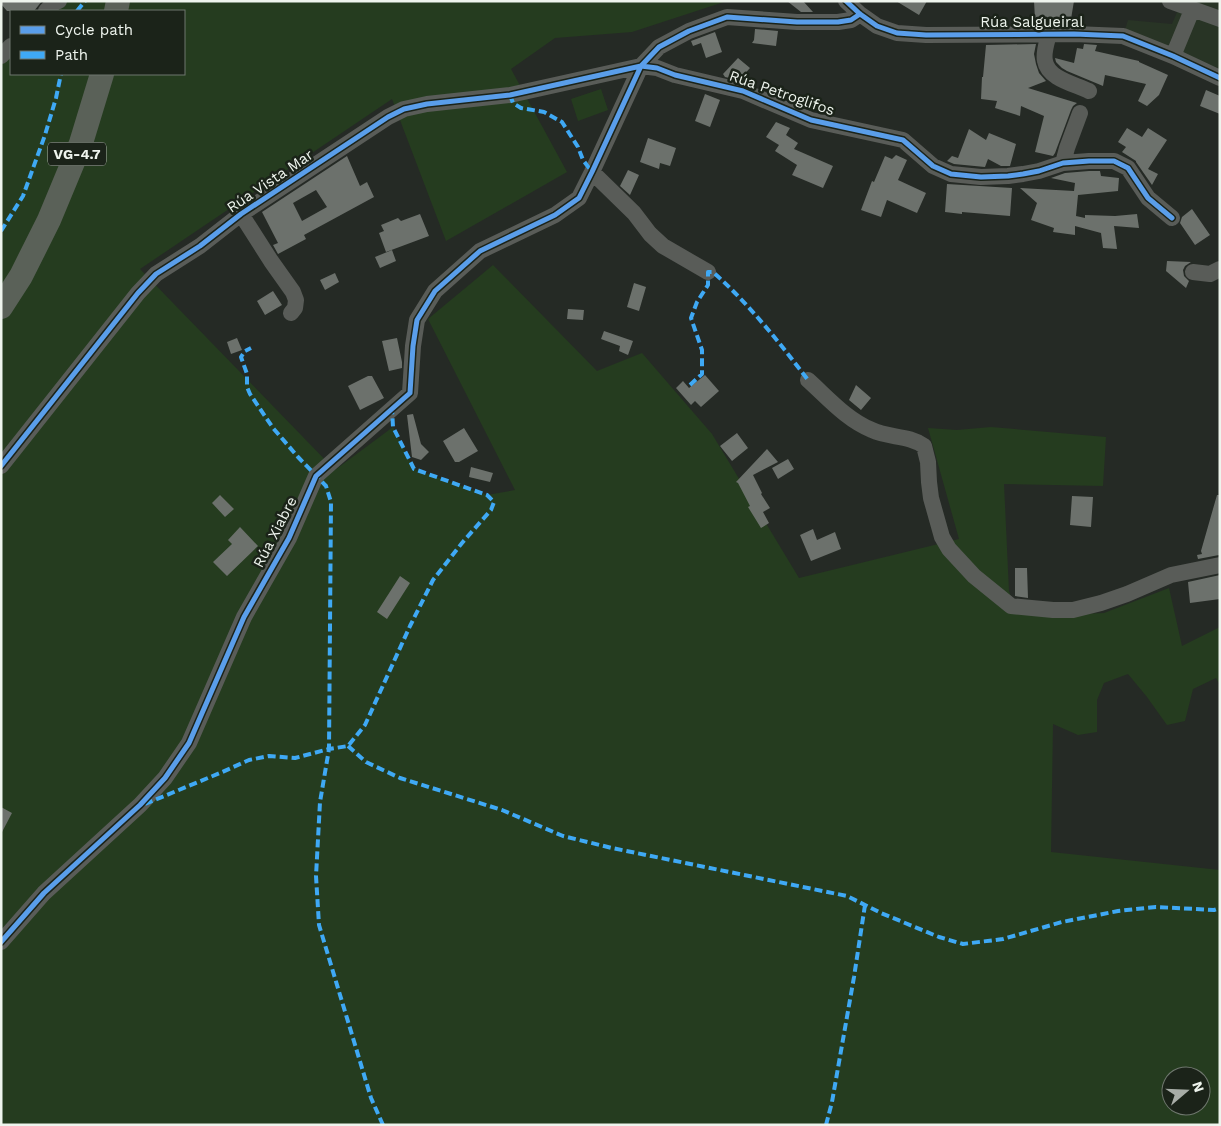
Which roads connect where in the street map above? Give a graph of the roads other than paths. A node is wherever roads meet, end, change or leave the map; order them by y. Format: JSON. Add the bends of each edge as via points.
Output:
{"nodes":[{"id":1,"x":59,"y":1,"type":"edge"},
{"id":2,"x":846,"y":1,"type":"edge"},
{"id":3,"x":1170,"y":1,"type":"edge"},
{"id":4,"x":47,"y":10,"type":"edge"},
{"id":5,"x":1192,"y":10,"type":"junction"},
{"id":6,"x":860,"y":14,"type":"junction"},
{"id":7,"x":1220,"y":20,"type":"edge"},
{"id":8,"x":1049,"y":34,"type":"junction"},
{"id":9,"x":10,"y":47,"type":"edge"},
{"id":10,"x":1,"y":56,"type":"edge"},
{"id":11,"x":1173,"y":56,"type":"junction"},
{"id":12,"x":641,"y":66,"type":"junction"},
{"id":13,"x":102,"y":75,"type":"edge"},
{"id":14,"x":1220,"y":78,"type":"edge"},
{"id":15,"x":1089,"y":91,"type":"dead end"},
{"id":16,"x":1080,"y":113,"type":"dead end"},
{"id":17,"x":1063,"y":163,"type":"junction"},
{"id":18,"x":592,"y":172,"type":"junction"},
{"id":19,"x":241,"y":214,"type":"junction"},
{"id":20,"x":1172,"y":218,"type":"dead end"},
{"id":21,"x":1220,"y":269,"type":"edge"},
{"id":22,"x":708,"y":272,"type":"dead end"},
{"id":23,"x":1193,"y":272,"type":"dead end"},
{"id":24,"x":1,"y":307,"type":"edge"},
{"id":25,"x":291,"y":313,"type":"dead end"},
{"id":26,"x":808,"y":380,"type":"dead end"},
{"id":27,"x":1,"y":466,"type":"edge"},
{"id":28,"x":1220,"y":565,"type":"edge"},
{"id":29,"x":1,"y":942,"type":"edge"}],
"edges":[{"from":1,"to":4,"type":"street"},
{"from":2,"to":6,"type":"street","name":"Rúa Salgueiral"},
{"from":3,"to":5,"type":"street"},
{"from":5,"to":7,"type":"street"},
{"from":5,"to":11,"type":"street"},
{"from":6,"to":8,"type":"street","name":"Rúa Salgueiral","via":[[876,26],[897,33]]},
{"from":6,"to":12,"type":"street","via":[[851,20],[838,22],[727,17],[689,31],[659,47]]},
{"from":8,"to":11,"type":"street","name":"Rúa Salgueiral","via":[[1123,36]]},
{"from":8,"to":15,"type":"street","name":"Rúa Salgueiral","via":[[1044,60],[1046,66],[1054,76]]},
{"from":9,"to":10,"type":"street"},
{"from":11,"to":14,"type":"street","name":"Rúa Salgueiral"},
{"from":12,"to":17,"type":"street","name":"Rúa Petroglifos","via":[[743,91],[811,120],[903,140],[933,166],[951,174],[981,177],[1023,174]]},
{"from":12,"to":18,"type":"street","name":"Rúa Xiabre"},
{"from":12,"to":19,"type":"street","name":"Rúa Vista Mar","via":[[510,95],[442,101],[404,109]]},
{"from":13,"to":24,"type":"highway","number":"VG-4.7","via":[[81,143],[49,220]]},
{"from":16,"to":17,"type":"street"},
{"from":17,"to":20,"type":"street","name":"Rúa Petroglifos","via":[[1114,161],[1128,168],[1148,198]]},
{"from":18,"to":22,"type":"street","via":[[663,246]]},
{"from":18,"to":29,"type":"street","name":"Rúa Xiabre","via":[[579,198],[555,215],[480,251],[435,291],[417,320],[410,393],[316,476],[289,538],[244,617],[189,743],[166,778],[44,893]]},
{"from":19,"to":25,"type":"street","name":"Rúa Vista Mar","via":[[293,292],[296,300]]},
{"from":19,"to":27,"type":"street","name":"Rúa Vista Mar","via":[[156,274]]},
{"from":21,"to":23,"type":"street","via":[[1210,274]]},
{"from":26,"to":28,"type":"street","via":[[854,421],[873,431],[917,441],[924,446],[931,498],[942,537],[974,576],[1011,606],[1073,610],[1127,594],[1171,575]]}]}
